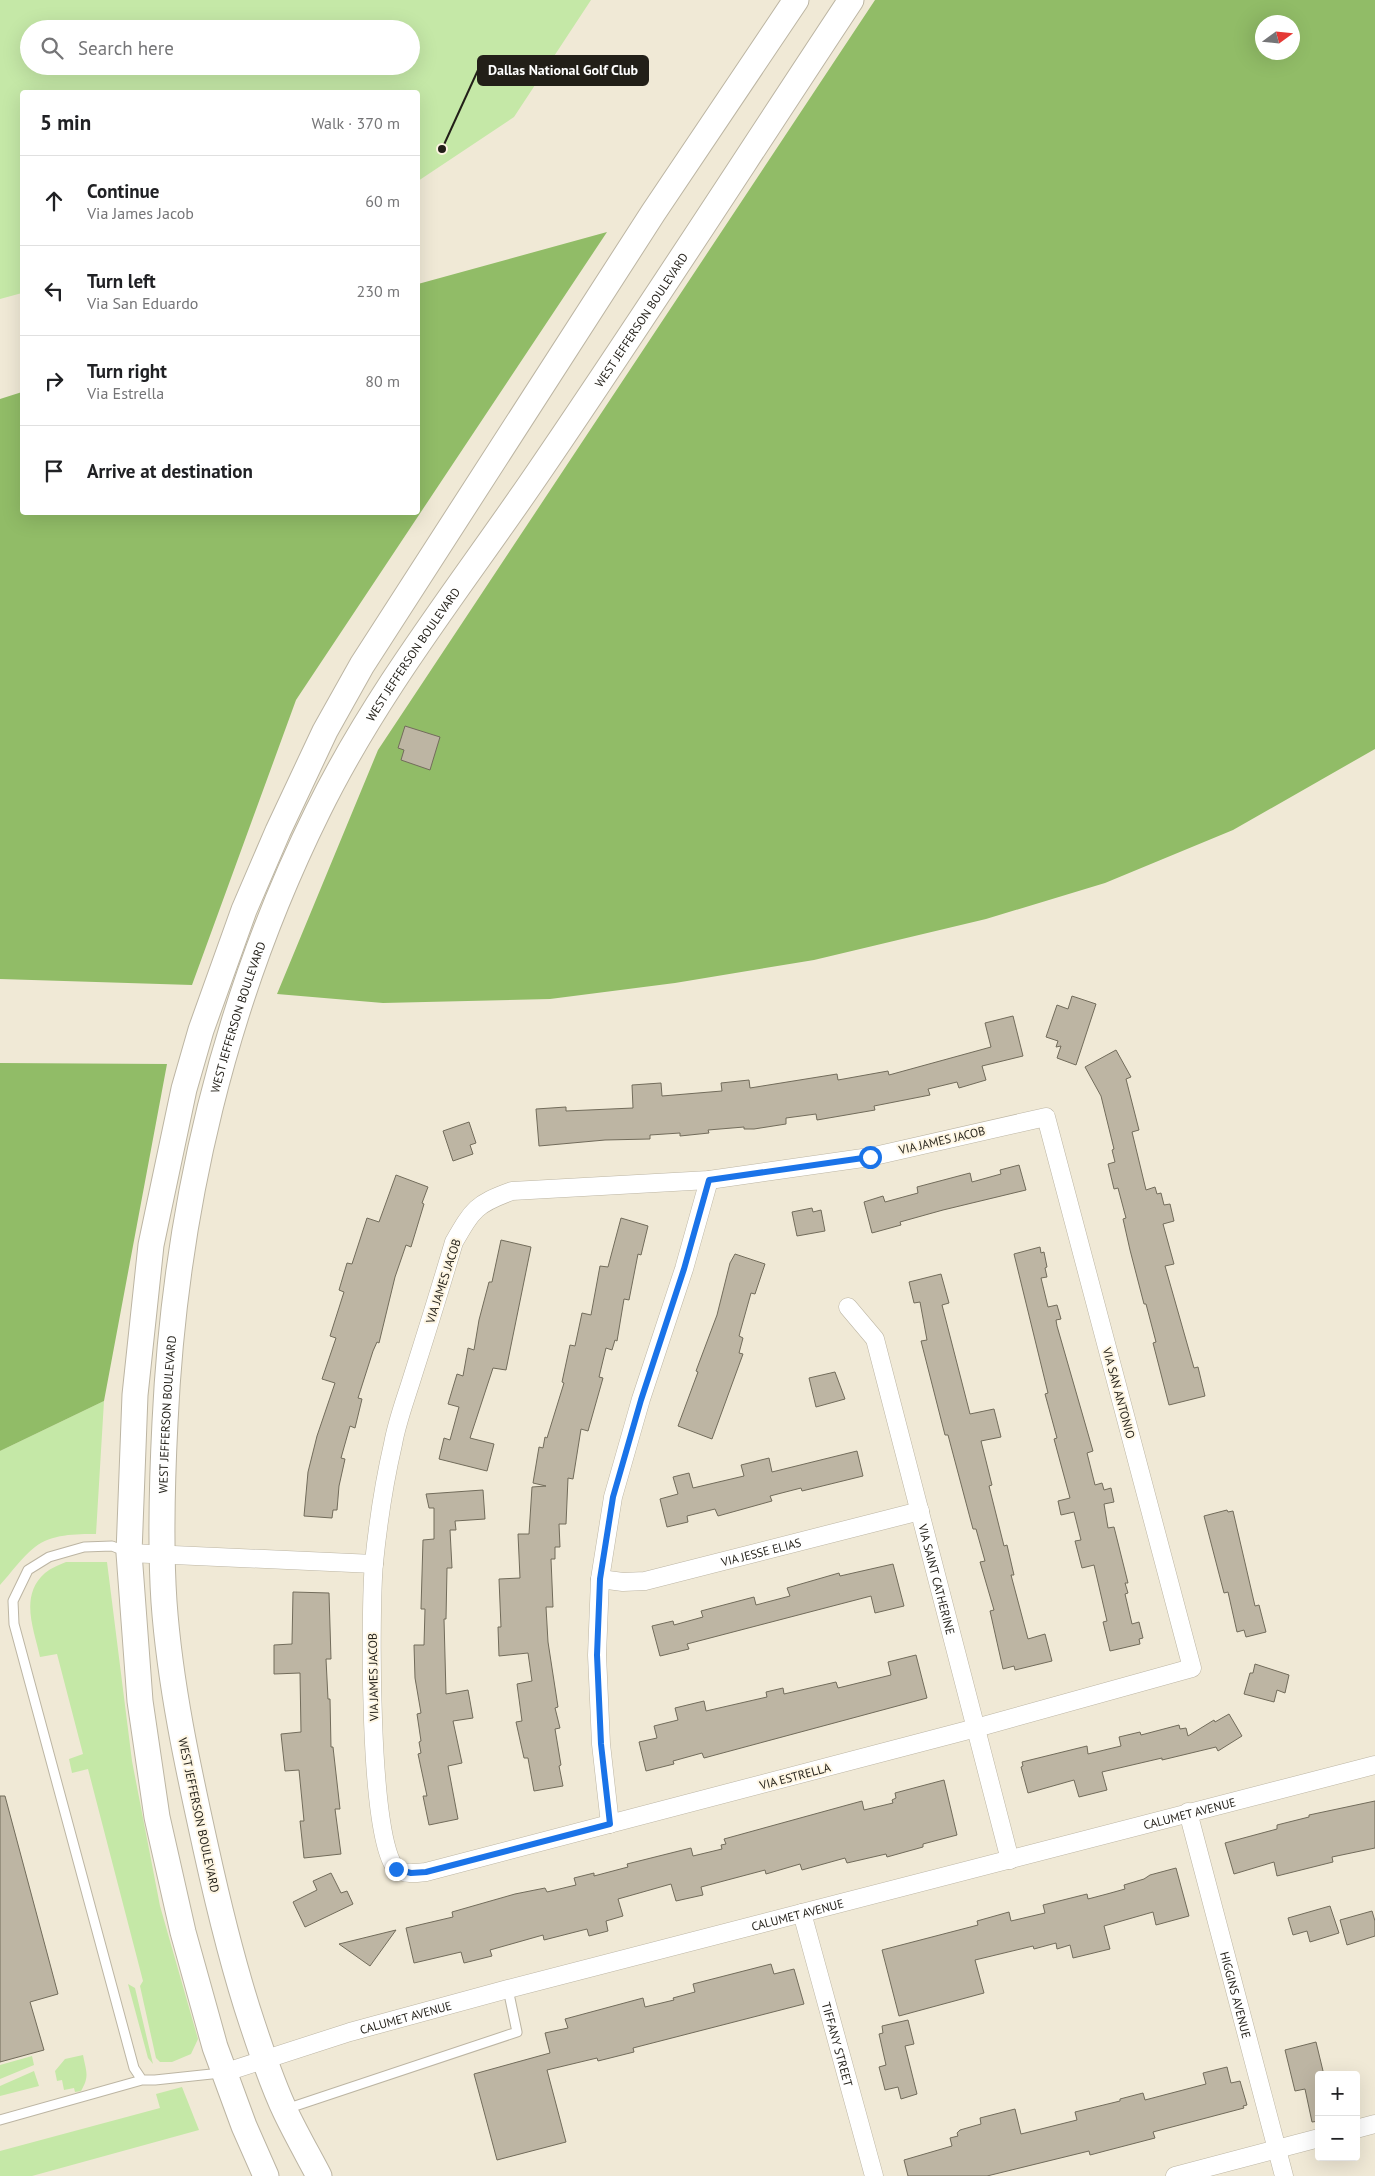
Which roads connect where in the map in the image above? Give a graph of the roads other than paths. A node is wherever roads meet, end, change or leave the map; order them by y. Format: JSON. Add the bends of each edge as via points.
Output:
{"nodes":[{"id":1,"x":796,"y":0,"type":"edge"},
{"id":2,"x":851,"y":0,"type":"edge"},
{"id":3,"x":292,"y":801,"type":"junction"},
{"id":4,"x":317,"y":812,"type":"junction"},
{"id":5,"x":1046,"y":1117,"type":"joint"},
{"id":6,"x":709,"y":1180,"type":"junction"},
{"id":7,"x":848,"y":1307,"type":"dead end"},
{"id":8,"x":920,"y":1512,"type":"junction"},
{"id":9,"x":129,"y":1553,"type":"junction"},
{"id":10,"x":161,"y":1554,"type":"junction"},
{"id":11,"x":374,"y":1564,"type":"junction"},
{"id":12,"x":600,"y":1579,"type":"junction"},
{"id":13,"x":1192,"y":1668,"type":"joint"},
{"id":14,"x":976,"y":1728,"type":"junction"},
{"id":15,"x":1375,"y":1765,"type":"edge"},
{"id":16,"x":1188,"y":1812,"type":"junction"},
{"id":17,"x":610,"y":1824,"type":"junction"},
{"id":18,"x":1010,"y":1860,"type":"junction"},
{"id":19,"x":396,"y":1869,"type":"joint"},
{"id":20,"x":802,"y":1914,"type":"junction"},
{"id":21,"x":508,"y":1989,"type":"junction"},
{"id":22,"x":264,"y":2060,"type":"junction"},
{"id":23,"x":223,"y":2072,"type":"junction"},
{"id":24,"x":142,"y":2080,"type":"junction"},
{"id":25,"x":284,"y":2110,"type":"junction"},
{"id":26,"x":0,"y":2120,"type":"edge"},
{"id":27,"x":1375,"y":2124,"type":"edge"},
{"id":28,"x":1360,"y":2128,"type":"edge"},
{"id":29,"x":1315,"y":2139,"type":"edge"},
{"id":30,"x":1277,"y":2149,"type":"junction"},
{"id":31,"x":266,"y":2176,"type":"edge"},
{"id":32,"x":319,"y":2176,"type":"edge"},
{"id":33,"x":874,"y":2176,"type":"edge"},
{"id":34,"x":1175,"y":2176,"type":"edge"},
{"id":35,"x":1284,"y":2176,"type":"edge"}],
"edges":[{"from":1,"to":3,"type":"main road","via":[[648,222],[362,665],[325,731]]},
{"from":2,"to":4,"type":"main road","name":"WEST JEFFERSON BOULEVARD","via":[[541,469],[393,679]]},
{"from":3,"to":4,"type":"main road"},
{"from":3,"to":9,"type":"main road","via":[[244,910],[201,1030],[184,1089],[150,1255],[135,1395]]},
{"from":4,"to":10,"type":"main road","name":"WEST JEFFERSON BOULEVARD","via":[[268,924],[229,1032],[194,1175],[168,1348]]},
{"from":5,"to":6,"type":"street","name":"VIA JAMES JACOB","via":[[870,1157]]},
{"from":5,"to":13,"type":"street","name":"VIA SAN ANTONIO"},
{"from":6,"to":11,"type":"street","name":"VIA JAMES JACOB","via":[[512,1191],[490,1199],[472,1212],[454,1242],[393,1441]]},
{"from":6,"to":12,"type":"street","via":[[613,1497]]},
{"from":7,"to":8,"type":"street","name":"VIA SAINT CATHERINE","via":[[875,1339]]},
{"from":8,"to":12,"type":"street","name":"VIA JESSE ELIAS","via":[[645,1581]]},
{"from":8,"to":14,"type":"street","name":"VIA SAINT CATHERINE"},
{"from":9,"to":10,"type":"street"},
{"from":9,"to":23,"type":"main road","via":[[140,1701],[157,1817],[183,1932]]},
{"from":9,"to":24,"type":"lane","via":[[103,1546],[84,1547],[49,1557],[28,1570],[13,1601],[14,1624],[134,2068]]},
{"from":10,"to":11,"type":"street"},
{"from":10,"to":22,"type":"main road","name":"WEST JEFFERSON BOULEVARD","via":[[169,1657],[189,1773],[232,1957]]},
{"from":11,"to":19,"type":"street","name":"VIA JAMES JACOB","via":[[371,1657],[376,1760],[383,1836],[387,1854]]},
{"from":12,"to":17,"type":"street","via":[[597,1665]]},
{"from":13,"to":14,"type":"street","name":"VIA ESTRELLA"},
{"from":14,"to":17,"type":"street","name":"VIA ESTRELLA"},
{"from":14,"to":18,"type":"street","name":"VIA SAINT CATHERINE"},
{"from":15,"to":16,"type":"street","name":"CALUMET AVENUE"},
{"from":16,"to":18,"type":"street","name":"CALUMET AVENUE"},
{"from":16,"to":30,"type":"street","name":"HIGGINS AVENUE"},
{"from":17,"to":19,"type":"street","name":"VIA ESTRELLA","via":[[426,1872]]},
{"from":18,"to":20,"type":"street","name":"CALUMET AVENUE"},
{"from":20,"to":21,"type":"street","name":"CALUMET AVENUE"},
{"from":20,"to":33,"type":"street","name":"TIFFANY STREET"},
{"from":21,"to":22,"type":"street","name":"CALUMET AVENUE","via":[[350,2032]]},
{"from":21,"to":25,"type":"lane","via":[[517,2032]]},
{"from":22,"to":23,"type":"street","name":"CALUMET AVENUE"},
{"from":22,"to":25,"type":"main road","name":"WEST JEFFERSON BOULEVARD"},
{"from":23,"to":24,"type":"lane"},
{"from":23,"to":31,"type":"main road"},
{"from":24,"to":26,"type":"lane"},
{"from":25,"to":32,"type":"main road","name":"WEST JEFFERSON BOULEVARD"},
{"from":27,"to":28,"type":"street"},
{"from":29,"to":30,"type":"street"},
{"from":30,"to":34,"type":"street"},
{"from":30,"to":35,"type":"street","name":"HIGGINS AVENUE"}]}
